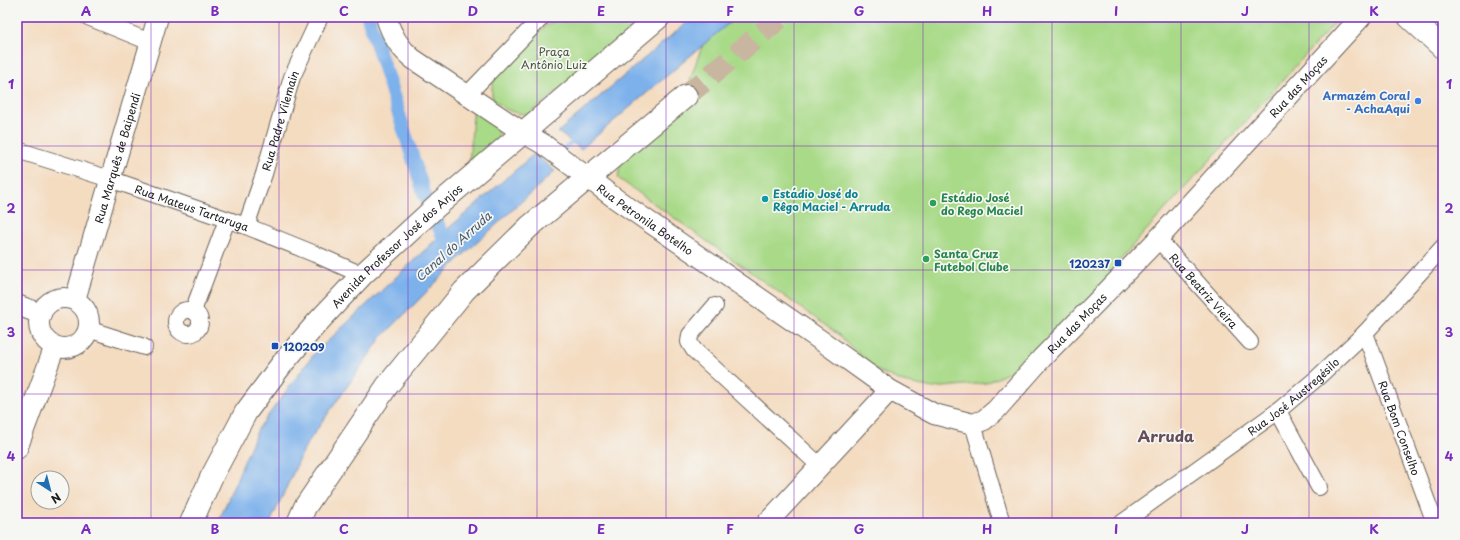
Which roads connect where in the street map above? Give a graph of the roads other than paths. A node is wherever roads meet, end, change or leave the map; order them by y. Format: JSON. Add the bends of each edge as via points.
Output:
{"nodes":[{"id":1,"x":88,"y":17,"type":"edge"},
{"id":2,"x":158,"y":17,"type":"edge"},
{"id":3,"x":320,"y":17,"type":"edge"},
{"id":4,"x":386,"y":17,"type":"edge"},
{"id":5,"x":542,"y":17,"type":"edge"},
{"id":6,"x":659,"y":17,"type":"edge"},
{"id":7,"x":1361,"y":17,"type":"edge"},
{"id":8,"x":1409,"y":17,"type":"edge"},
{"id":9,"x":150,"y":42,"type":"junction"},
{"id":10,"x":1443,"y":48,"type":"edge"},
{"id":11,"x":467,"y":96,"type":"junction"},
{"id":12,"x":686,"y":96,"type":"tunnel mouth"},
{"id":13,"x":524,"y":133,"type":"junction"},
{"id":14,"x":17,"y":150,"type":"edge"},
{"id":15,"x":581,"y":173,"type":"junction"},
{"id":16,"x":110,"y":179,"type":"junction"},
{"id":17,"x":227,"y":220,"type":"junction"},
{"id":18,"x":246,"y":226,"type":"junction"},
{"id":19,"x":1158,"y":239,"type":"junction"},
{"id":20,"x":1443,"y":246,"type":"edge"},
{"id":21,"x":362,"y":275,"type":"junction"},
{"id":22,"x":75,"y":300,"type":"junction"},
{"id":23,"x":17,"y":305,"type":"edge"},
{"id":24,"x":716,"y":306,"type":"dead end"},
{"id":25,"x":193,"y":311,"type":"dead end"},
{"id":26,"x":41,"y":314,"type":"junction"},
{"id":27,"x":88,"y":329,"type":"junction"},
{"id":28,"x":1365,"y":333,"type":"junction"},
{"id":29,"x":1250,"y":342,"type":"dead end"},
{"id":30,"x":55,"y":346,"type":"junction"},
{"id":31,"x":144,"y":347,"type":"dead end"},
{"id":32,"x":890,"y":390,"type":"junction"},
{"id":33,"x":1278,"y":411,"type":"junction"},
{"id":34,"x":973,"y":424,"type":"junction"},
{"id":35,"x":17,"y":449,"type":"edge"},
{"id":36,"x":820,"y":466,"type":"junction"},
{"id":37,"x":1319,"y":487,"type":"dead end"},
{"id":38,"x":772,"y":521,"type":"edge"},
{"id":39,"x":191,"y":523,"type":"edge"},
{"id":40,"x":298,"y":523,"type":"edge"},
{"id":41,"x":1002,"y":523,"type":"edge"},
{"id":42,"x":1122,"y":523,"type":"edge"},
{"id":43,"x":1435,"y":523,"type":"edge"}],
"edges":[{"from":1,"to":9,"type":"street"},
{"from":2,"to":9,"type":"street","name":"Rua Marquês de Baipendi"},
{"from":3,"to":18,"type":"street","name":"Rua Padre Vilemain","via":[[292,77]]},
{"from":4,"to":11,"type":"street","name":"Rua Petronila Botelho","via":[[390,30],[401,47],[414,60]]},
{"from":5,"to":11,"type":"street"},
{"from":6,"to":13,"type":"main road","name":"Avenida Professor José dos Anjos"},
{"from":7,"to":19,"type":"street","name":"Rua das Moças"},
{"from":8,"to":10,"type":"main road"},
{"from":9,"to":16,"type":"street","name":"Rua Marquês de Baipendi"},
{"from":11,"to":13,"type":"street","name":"Rua Petronila Botelho"},
{"from":12,"to":15,"type":"main road"},
{"from":13,"to":15,"type":"street","name":"Rua Petronila Botelho","via":[[552,150]]},
{"from":13,"to":21,"type":"main road","name":"Avenida Professor José dos Anjos"},
{"from":14,"to":16,"type":"street","name":"Rua Mateus Tartaruga"},
{"from":15,"to":32,"type":"street","name":"Rua Petronila Botelho"},
{"from":15,"to":40,"type":"main road","via":[[464,291],[387,386],[306,507]]},
{"from":16,"to":17,"type":"street","name":"Rua Mateus Tartaruga"},
{"from":16,"to":22,"type":"street","name":"Rua Marquês de Baipendi"},
{"from":17,"to":18,"type":"street","name":"Rua Mateus Tartaruga"},
{"from":17,"to":25,"type":"street"},
{"from":18,"to":21,"type":"street","name":"Rua Mateus Tartaruga"},
{"from":19,"to":29,"type":"street","name":"Rua Beatriz Vieira"},
{"from":19,"to":34,"type":"street","name":"Rua das Moças","via":[[1042,358],[996,410],[984,420]]},
{"from":20,"to":28,"type":"street","name":"Rua José Austregésilo"},
{"from":21,"to":39,"type":"main road","name":"Avenida Professor José dos Anjos","via":[[282,364],[246,412],[211,478]]},
{"from":22,"to":26,"type":"street","via":[[58,298],[45,307]]},
{"from":22,"to":27,"type":"street","via":[[87,312]]},
{"from":23,"to":26,"type":"street"},
{"from":24,"to":36,"type":"street","via":[[690,336],[694,350]]},
{"from":26,"to":30,"type":"street","via":[[39,321],[43,336]]},
{"from":27,"to":30,"type":"street","via":[[81,342],[75,346]]},
{"from":27,"to":31,"type":"street"},
{"from":28,"to":33,"type":"street","name":"Rua José Austregésilo"},
{"from":28,"to":43,"type":"street","name":"Rua Bom Conselho"},
{"from":30,"to":35,"type":"street"},
{"from":32,"to":34,"type":"street","via":[[934,414]]},
{"from":32,"to":36,"type":"street"},
{"from":33,"to":37,"type":"street"},
{"from":33,"to":42,"type":"street","name":"Rua José Austregésilo"},
{"from":34,"to":41,"type":"street"},
{"from":36,"to":38,"type":"street"}]}
